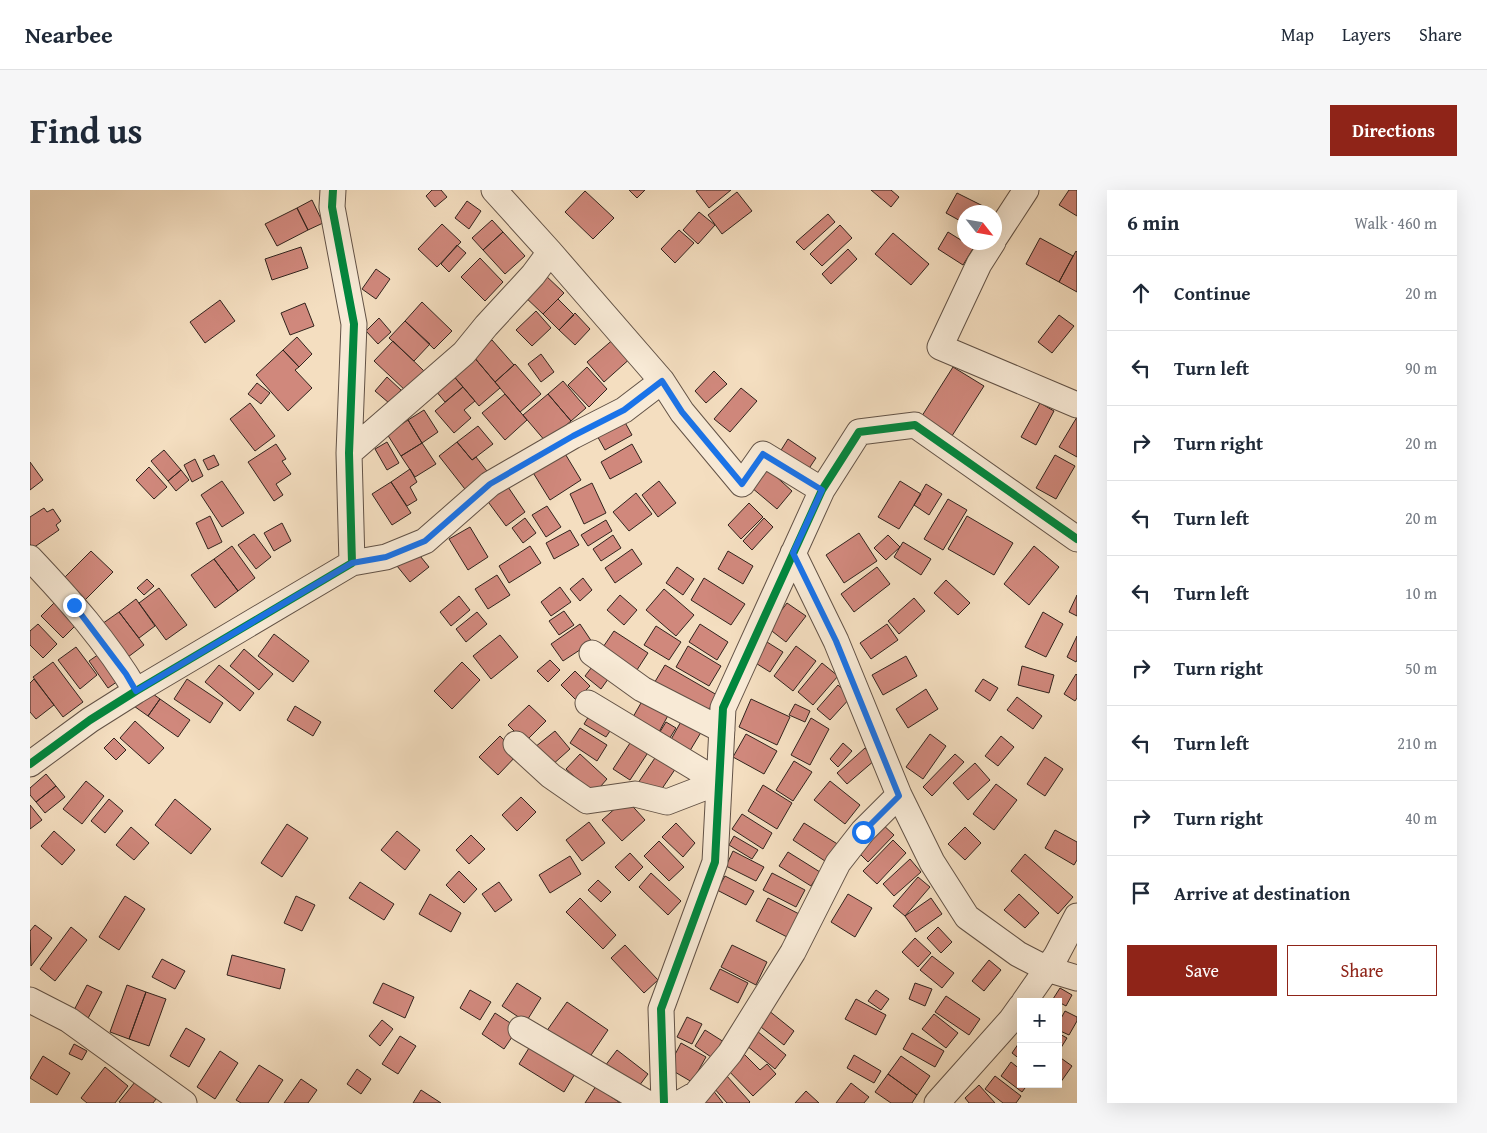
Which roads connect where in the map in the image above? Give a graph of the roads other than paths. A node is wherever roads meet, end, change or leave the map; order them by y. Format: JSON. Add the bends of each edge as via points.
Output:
{"nodes":[{"id":1,"x":333,"y":190,"type":"edge"},
{"id":2,"x":494,"y":190,"type":"edge"},
{"id":3,"x":1026,"y":190,"type":"edge"},
{"id":4,"x":1002,"y":228,"type":"edge"},
{"id":5,"x":988,"y":250,"type":"edge"},
{"id":6,"x":550,"y":252,"type":"junction"},
{"id":7,"x":662,"y":381,"type":"junction"},
{"id":8,"x":1077,"y":404,"type":"edge"},
{"id":9,"x":349,"y":453,"type":"junction"},
{"id":10,"x":822,"y":490,"type":"junction"},
{"id":11,"x":1077,"y":539,"type":"edge"},
{"id":12,"x":793,"y":553,"type":"junction"},
{"id":13,"x":30,"y":558,"type":"edge"},
{"id":14,"x":352,"y":563,"type":"junction"},
{"id":15,"x":592,"y":653,"type":"dead end"},
{"id":16,"x":136,"y":691,"type":"junction"},
{"id":17,"x":588,"y":702,"type":"dead end"},
{"id":18,"x":722,"y":730,"type":"junction"},
{"id":19,"x":516,"y":744,"type":"dead end"},
{"id":20,"x":30,"y":764,"type":"edge"},
{"id":21,"x":719,"y":782,"type":"junction"},
{"id":22,"x":899,"y":796,"type":"junction"},
{"id":23,"x":1077,"y":916,"type":"edge"},
{"id":24,"x":1046,"y":969,"type":"junction"},
{"id":25,"x":1077,"y":978,"type":"edge"},
{"id":26,"x":1027,"y":998,"type":"edge"},
{"id":27,"x":30,"y":1000,"type":"edge"},
{"id":28,"x":1017,"y":1012,"type":"edge"},
{"id":29,"x":521,"y":1029,"type":"dead end"},
{"id":30,"x":174,"y":1100,"type":"edge"},
{"id":31,"x":648,"y":1103,"type":"edge"},
{"id":32,"x":664,"y":1103,"type":"edge"},
{"id":33,"x":680,"y":1103,"type":"edge"},
{"id":34,"x":937,"y":1103,"type":"edge"}],
"edges":[{"from":1,"to":9,"type":"street","via":[[332,207],[354,324]]},
{"from":2,"to":6,"type":"street"},
{"from":3,"to":4,"type":"street"},
{"from":5,"to":8,"type":"street","via":[[940,348]]},
{"from":6,"to":7,"type":"street"},
{"from":6,"to":9,"type":"street","via":[[464,353]]},
{"from":7,"to":10,"type":"street","via":[[682,412],[742,484],[763,454]]},
{"from":7,"to":14,"type":"street","via":[[624,410],[490,484],[425,541],[386,557]]},
{"from":9,"to":14,"type":"street"},
{"from":10,"to":11,"type":"street","via":[[859,432],[915,425]]},
{"from":10,"to":12,"type":"street"},
{"from":12,"to":18,"type":"street","via":[[723,708]]},
{"from":12,"to":22,"type":"street","via":[[836,641]]},
{"from":13,"to":16,"type":"street","via":[[74,605]]},
{"from":14,"to":16,"type":"street"},
{"from":15,"to":18,"type":"street","via":[[642,689]]},
{"from":16,"to":20,"type":"street"},
{"from":17,"to":21,"type":"street"},
{"from":18,"to":21,"type":"street"},
{"from":19,"to":21,"type":"street","via":[[551,776],[587,801],[635,794],[667,802]]},
{"from":21,"to":32,"type":"street","via":[[715,862],[661,1009]]},
{"from":22,"to":24,"type":"street","via":[[932,862],[966,917],[1018,954]]},
{"from":22,"to":33,"type":"street","via":[[863,832],[838,864],[793,952],[730,1053],[696,1094]]},
{"from":23,"to":24,"type":"street"},
{"from":24,"to":25,"type":"street"},
{"from":24,"to":26,"type":"street"},
{"from":27,"to":30,"type":"street","via":[[69,1020]]},
{"from":28,"to":34,"type":"street"},
{"from":29,"to":31,"type":"street"}]}
